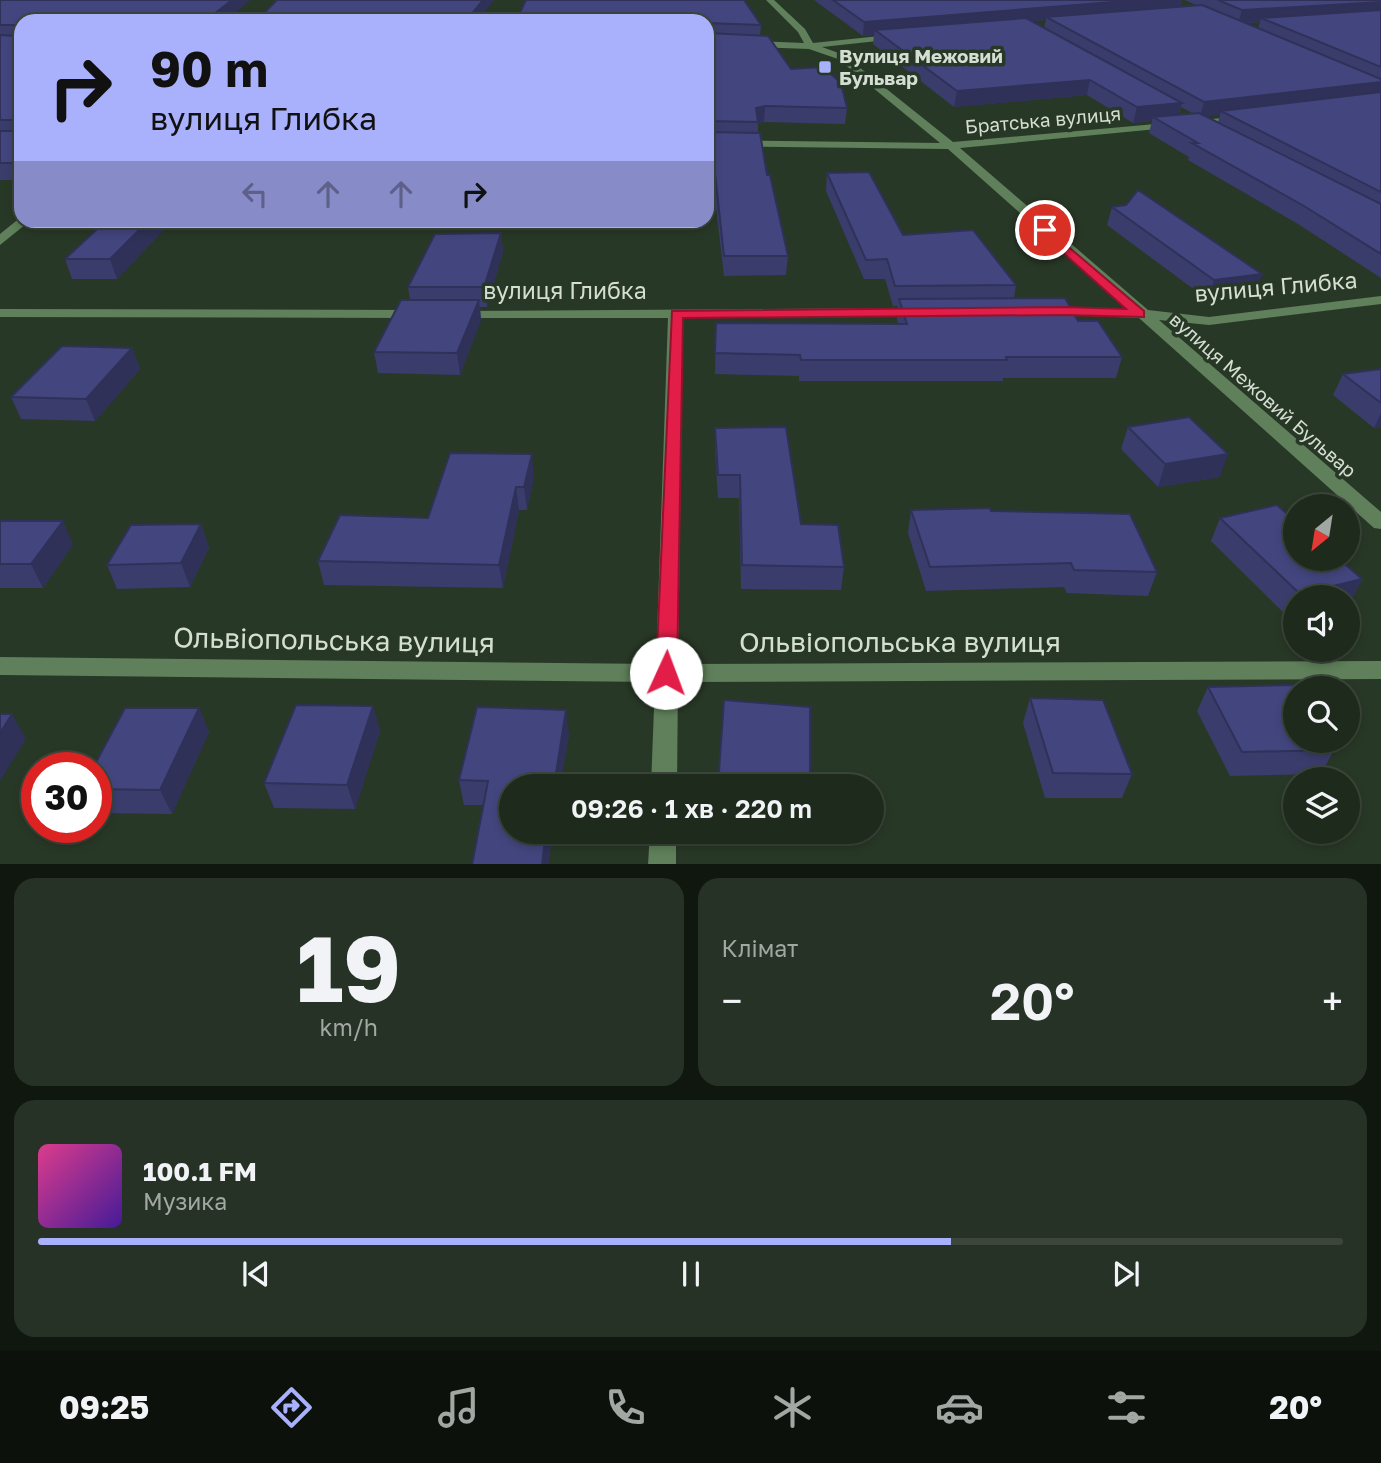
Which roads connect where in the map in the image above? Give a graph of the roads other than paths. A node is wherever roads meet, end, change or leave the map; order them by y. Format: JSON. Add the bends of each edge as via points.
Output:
{"nodes":[{"id":1,"x":770,"y":0,"type":"edge"},
{"id":2,"x":905,"y":35,"type":"edge"},
{"id":3,"x":714,"y":42,"type":"edge"},
{"id":4,"x":810,"y":46,"type":"junction"},
{"id":5,"x":1174,"y":110,"type":"edge"},
{"id":6,"x":1250,"y":117,"type":"edge"},
{"id":7,"x":1197,"y":123,"type":"junction"},
{"id":8,"x":1210,"y":130,"type":"edge"},
{"id":9,"x":714,"y":143,"type":"edge"},
{"id":10,"x":951,"y":146,"type":"junction"},
{"id":11,"x":15,"y":228,"type":"edge"},
{"id":12,"x":0,"y":241,"type":"edge"},
{"id":13,"x":1381,"y":300,"type":"edge"},
{"id":14,"x":1036,"y":311,"type":"edge"},
{"id":15,"x":939,"y":312,"type":"edge"},
{"id":16,"x":0,"y":313,"type":"edge"},
{"id":17,"x":676,"y":314,"type":"junction"},
{"id":18,"x":1139,"y":314,"type":"junction"},
{"id":19,"x":1381,"y":523,"type":"edge"},
{"id":20,"x":0,"y":666,"type":"edge"},
{"id":21,"x":1381,"y":670,"type":"edge"},
{"id":22,"x":666,"y":673,"type":"junction"},
{"id":23,"x":664,"y":774,"type":"edge"},
{"id":24,"x":663,"y":844,"type":"edge"},
{"id":25,"x":662,"y":864,"type":"edge"}],
"edges":[{"from":1,"to":4,"type":"street","via":[[802,31]]},
{"from":2,"to":4,"type":"street"},
{"from":3,"to":4,"type":"street"},
{"from":4,"to":10,"type":"street","name":"вулиця Межовий Бульвар","via":[[841,57]]},
{"from":5,"to":7,"type":"street"},
{"from":6,"to":7,"type":"street","name":"Братська вулиця"},
{"from":7,"to":8,"type":"street"},
{"from":7,"to":10,"type":"street","name":"Братська вулиця"},
{"from":9,"to":10,"type":"street","name":"Братська вулиця"},
{"from":10,"to":18,"type":"street","name":"вулиця Межовий Бульвар"},
{"from":11,"to":12,"type":"street"},
{"from":13,"to":18,"type":"street","name":"вулиця Глибка","via":[[1209,321]]},
{"from":14,"to":18,"type":"street","name":"вулиця Глибка"},
{"from":15,"to":17,"type":"street","name":"вулиця Глибка"},
{"from":16,"to":17,"type":"street","name":"вулиця Глибка"},
{"from":17,"to":22,"type":"street"},
{"from":18,"to":19,"type":"street","name":"вулиця Межовий Бульвар"},
{"from":20,"to":22,"type":"street","name":"Ольвіопольська вулиця"},
{"from":21,"to":22,"type":"street","name":"Ольвіопольська вулиця"},
{"from":22,"to":23,"type":"street"},
{"from":24,"to":25,"type":"street"}]}
